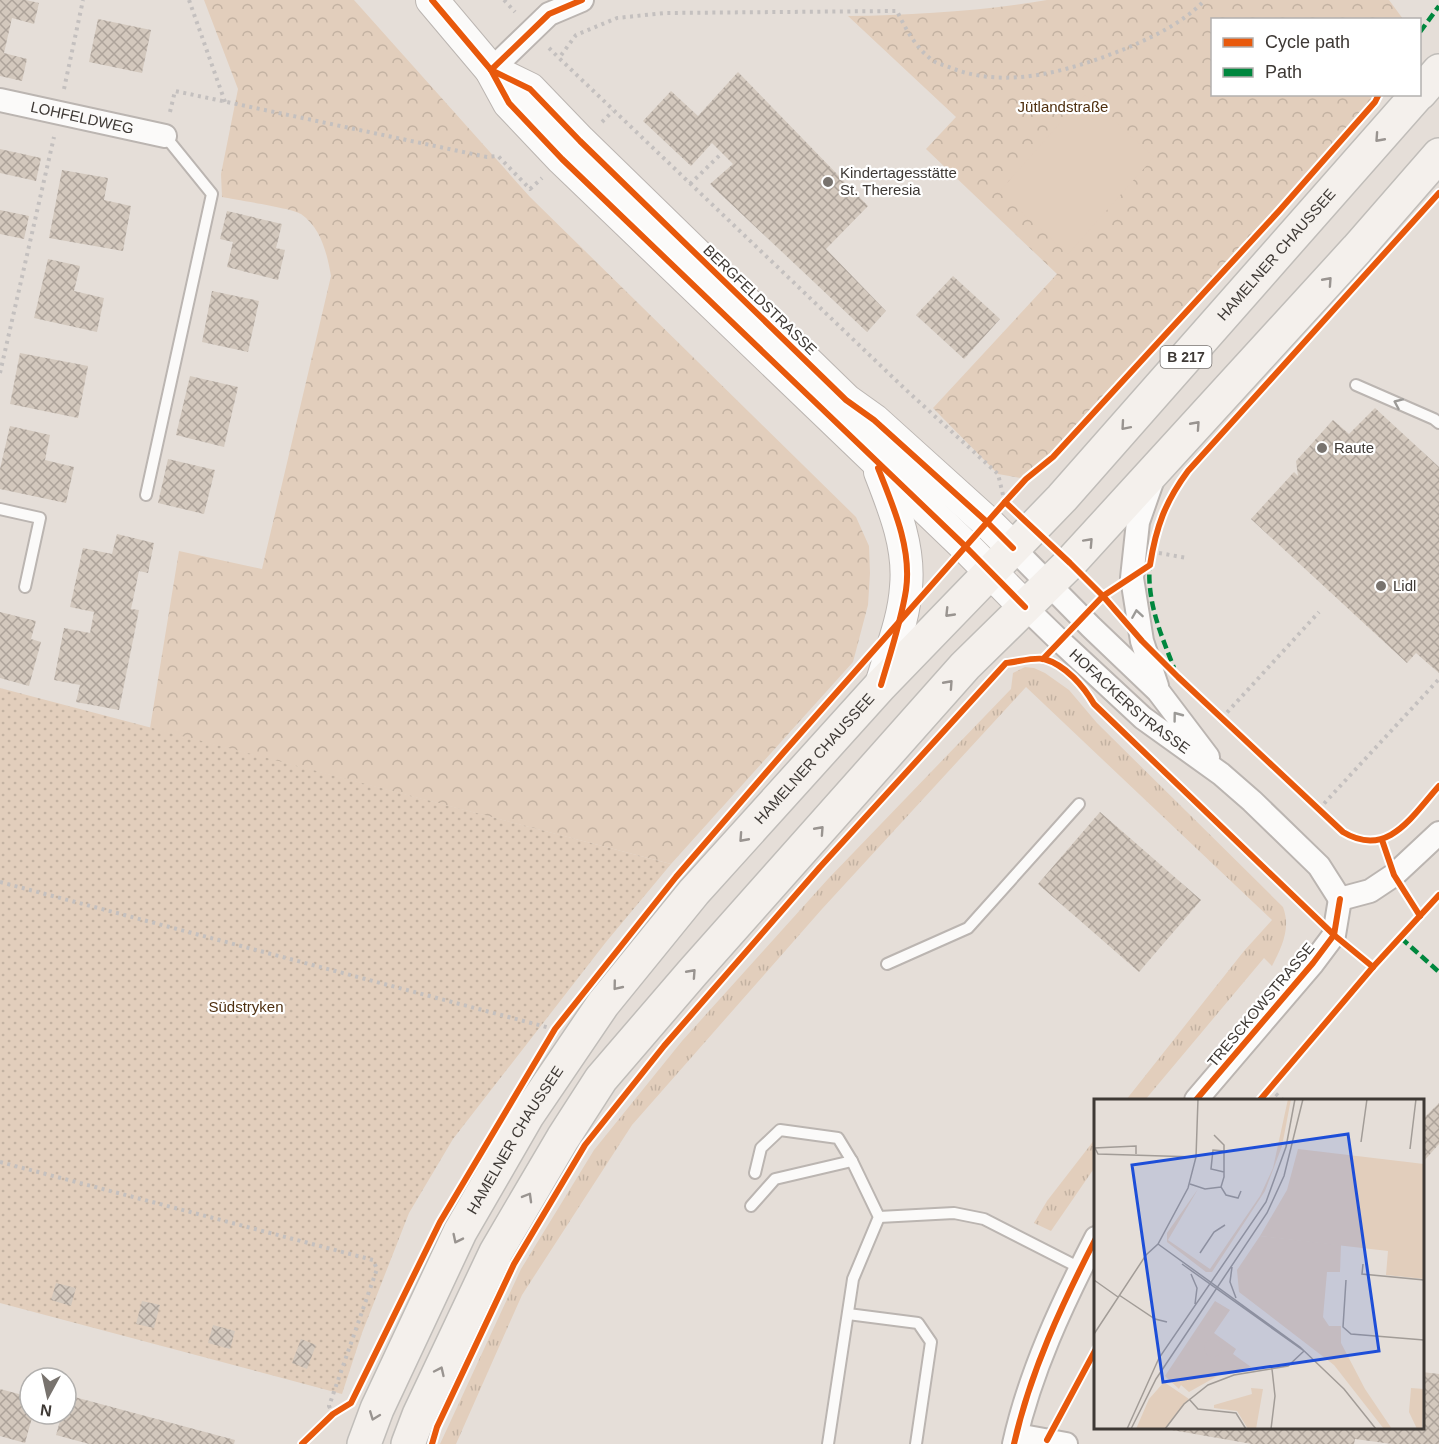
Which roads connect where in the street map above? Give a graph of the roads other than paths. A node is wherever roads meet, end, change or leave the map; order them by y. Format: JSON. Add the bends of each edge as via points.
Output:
{"nodes":[{"id":1,"x":432,"y":0,"type":"edge"},
{"id":2,"x":582,"y":0,"type":"edge"},
{"id":3,"x":491,"y":70,"type":"junction"},
{"id":4,"x":1439,"y":71,"type":"edge"},
{"id":5,"x":1421,"y":92,"type":"edge"},
{"id":6,"x":1417,"y":96,"type":"edge"},
{"id":7,"x":0,"y":100,"type":"edge"},
{"id":8,"x":165,"y":136,"type":"joint"},
{"id":9,"x":571,"y":150,"type":"junction"},
{"id":10,"x":1439,"y":155,"type":"edge"},
{"id":11,"x":1356,"y":385,"type":"dead end"},
{"id":12,"x":1439,"y":423,"type":"edge"},
{"id":13,"x":876,"y":462,"type":"junction"},
{"id":14,"x":1157,"y":469,"type":"junction"},
{"id":15,"x":146,"y":495,"type":"dead end"},
{"id":16,"x":0,"y":509,"type":"edge"},
{"id":17,"x":1013,"y":548,"type":"junction"},
{"id":18,"x":991,"y":572,"type":"junction"},
{"id":19,"x":1048,"y":584,"type":"junction"},
{"id":20,"x":25,"y":587,"type":"dead end"},
{"id":21,"x":1025,"y":607,"type":"junction"},
{"id":22,"x":881,"y":685,"type":"junction"},
{"id":23,"x":1158,"y":690,"type":"junction"},
{"id":24,"x":1221,"y":774,"type":"junction"},
{"id":25,"x":1079,"y":804,"type":"dead end"},
{"id":26,"x":1439,"y":833,"type":"edge"},
{"id":27,"x":1340,"y":899,"type":"junction"},
{"id":28,"x":887,"y":964,"type":"dead end"},
{"id":29,"x":1198,"y":1099,"type":"edge"},
{"id":30,"x":852,"y":1161,"type":"junction"},
{"id":31,"x":755,"y":1173,"type":"dead end"},
{"id":32,"x":751,"y":1206,"type":"dead end"},
{"id":33,"x":879,"y":1217,"type":"junction"},
{"id":34,"x":1094,"y":1240,"type":"edge"},
{"id":35,"x":1080,"y":1268,"type":"junction"},
{"id":36,"x":848,"y":1314,"type":"junction"},
{"id":37,"x":1016,"y":1439,"type":"edge"},
{"id":38,"x":364,"y":1444,"type":"edge"},
{"id":39,"x":408,"y":1444,"type":"edge"},
{"id":40,"x":828,"y":1444,"type":"edge"},
{"id":41,"x":916,"y":1444,"type":"edge"},
{"id":42,"x":1066,"y":1444,"type":"edge"}],
"edges":[{"from":1,"to":3,"type":"street","name":"BERGFELDSTRASSE"},
{"from":2,"to":3,"type":"street","via":[[549,14]]},
{"from":3,"to":9,"type":"street","name":"BERGFELDSTRASSE","via":[[530,89]]},
{"from":4,"to":5,"type":"main road","name":"HAMELNER CHAUSSEE","number":"B 217"},
{"from":6,"to":17,"type":"main road","name":"HAMELNER CHAUSSEE","number":"B 217","one_way":true,"via":[[1062,498]]},
{"from":7,"to":8,"type":"street","name":"LOHFELDWEG"},
{"from":8,"to":15,"type":"lane","via":[[212,194]]},
{"from":9,"to":13,"type":"street","name":"BERGFELDSTRASSE"},
{"from":9,"to":17,"type":"street","name":"BERGFELDSTRASSE"},
{"from":14,"to":10,"type":"main road","one_way":true},
{"from":12,"to":11,"type":"lane","one_way":true},
{"from":13,"to":18,"type":"street","name":"BERGFELDSTRASSE"},
{"from":13,"to":22,"type":"street","via":[[898,520],[906,564],[904,599]]},
{"from":19,"to":14,"type":"main road","one_way":true},
{"from":23,"to":14,"type":"street","name":"HOFACKERSTRASSE","one_way":true,"via":[[1142,641],[1131,578],[1138,522]]},
{"from":16,"to":20,"type":"lane","via":[[40,518]]},
{"from":17,"to":18,"type":"main road","name":"HAMELNER CHAUSSEE","number":"B 217"},
{"from":17,"to":19,"type":"street","name":"BERGFELDSTRASSE"},
{"from":18,"to":21,"type":"street","name":"HOFACKERSTRASSE"},
{"from":18,"to":22,"type":"main road","name":"HAMELNER CHAUSSEE","number":"B 217","one_way":true},
{"from":19,"to":21,"type":"main road"},
{"from":19,"to":23,"type":"street","name":"HOFACKERSTRASSE"},
{"from":21,"to":24,"type":"street","name":"HOFACKERSTRASSE","via":[[1143,718]]},
{"from":39,"to":21,"type":"main road","one_way":true,"via":[[496,1252],[602,1079],[965,666]]},
{"from":22,"to":38,"type":"main road","name":"HAMELNER CHAUSSEE","number":"B 217","one_way":true,"via":[[694,892],[603,1004],[527,1116],[460,1232]]},
{"from":24,"to":23,"type":"street","name":"HOFACKERSTRASSE","one_way":true},
{"from":24,"to":27,"type":"street","name":"HOFACKERSTRASSE","via":[[1319,866]]},
{"from":25,"to":28,"type":"lane","via":[[968,928]]},
{"from":26,"to":27,"type":"street","via":[[1394,875],[1370,891]]},
{"from":27,"to":29,"type":"street","name":"TRESCKOWSTRASSE","via":[[1334,935]]},
{"from":30,"to":31,"type":"lane","via":[[838,1138],[780,1130],[762,1148]]},
{"from":30,"to":32,"type":"lane","via":[[775,1179]]},
{"from":30,"to":33,"type":"lane"},
{"from":33,"to":35,"type":"lane","via":[[954,1213],[984,1219]]},
{"from":33,"to":36,"type":"lane","via":[[853,1279]]},
{"from":34,"to":35,"type":"street"},
{"from":35,"to":37,"type":"street","via":[[1035,1374]]},
{"from":36,"to":40,"type":"lane"},
{"from":36,"to":41,"type":"lane","via":[[918,1323],[931,1342]]},
{"from":37,"to":42,"type":"street"}]}
